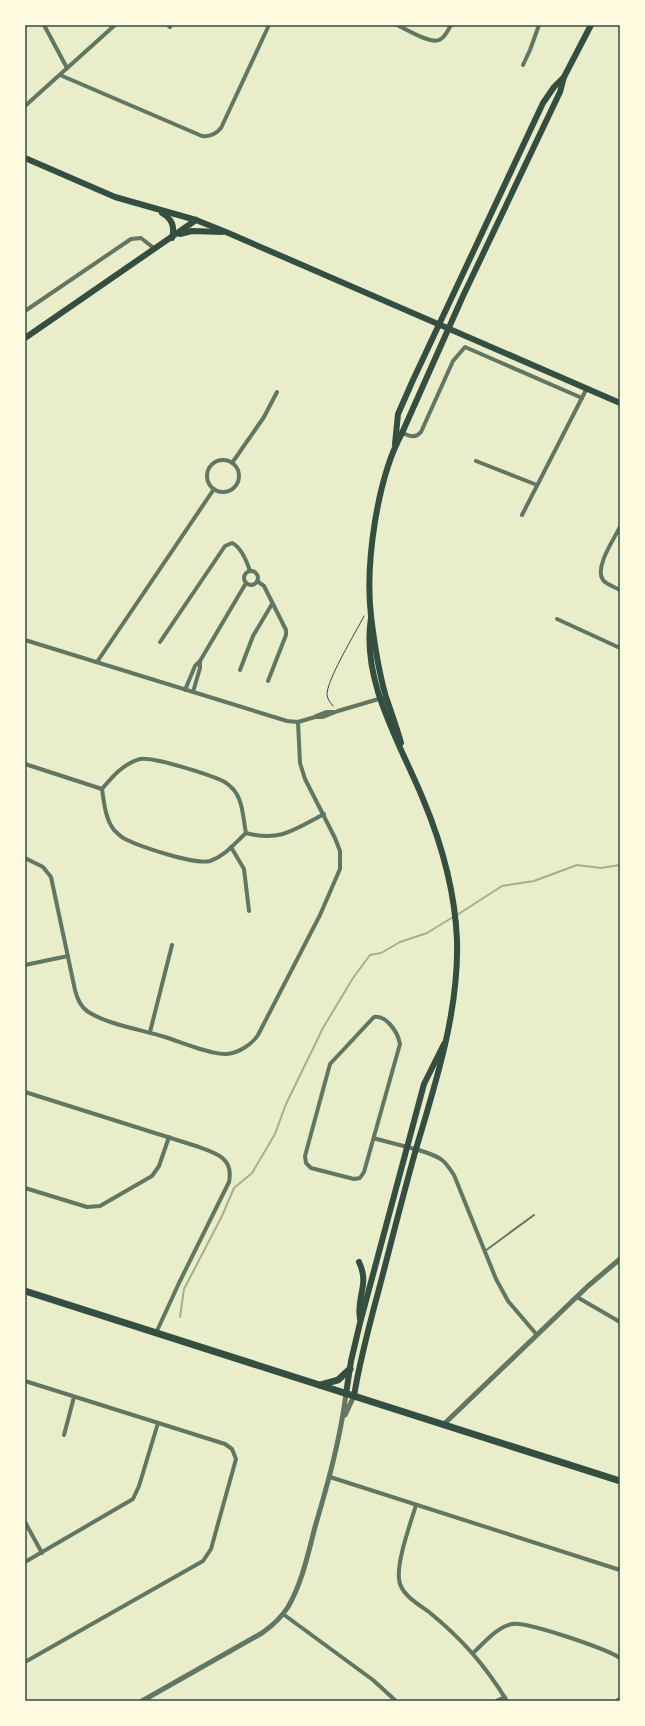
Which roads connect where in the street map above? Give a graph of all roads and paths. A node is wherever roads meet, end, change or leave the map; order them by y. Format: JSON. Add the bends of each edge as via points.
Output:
{"nodes":[{"id":1,"x":44,"y":25,"type":"edge"},
{"id":2,"x":115,"y":25,"type":"edge"},
{"id":3,"x":269,"y":25,"type":"edge"},
{"id":4,"x":397,"y":25,"type":"edge"},
{"id":5,"x":451,"y":25,"type":"edge"},
{"id":6,"x":539,"y":25,"type":"edge"},
{"id":7,"x":591,"y":25,"type":"edge"},
{"id":8,"x":523,"y":65,"type":"dead end"},
{"id":9,"x":67,"y":68,"type":"junction"},
{"id":10,"x":60,"y":75,"type":"junction"},
{"id":11,"x":564,"y":77,"type":"junction"},
{"id":12,"x":25,"y":106,"type":"edge"},
{"id":13,"x":25,"y":158,"type":"edge"},
{"id":14,"x":157,"y":210,"type":"junction"},
{"id":15,"x":196,"y":220,"type":"junction"},
{"id":16,"x":226,"y":232,"type":"junction"},
{"id":17,"x":172,"y":237,"type":"junction"},
{"id":18,"x":155,"y":249,"type":"junction"},
{"id":19,"x":25,"y":311,"type":"edge"},
{"id":20,"x":438,"y":325,"type":"junction"},
{"id":21,"x":448,"y":328,"type":"junction"},
{"id":22,"x":25,"y":338,"type":"edge"},
{"id":23,"x":587,"y":388,"type":"junction"},
{"id":24,"x":277,"y":392,"type":"dead end"},
{"id":25,"x":582,"y":398,"type":"junction"},
{"id":26,"x":620,"y":403,"type":"edge"},
{"id":27,"x":402,"y":433,"type":"junction"},
{"id":28,"x":395,"y":446,"type":"junction"},
{"id":29,"x":476,"y":460,"type":"dead end"},
{"id":30,"x":232,"y":463,"type":"junction"},
{"id":31,"x":537,"y":485,"type":"junction"},
{"id":32,"x":214,"y":490,"type":"junction"},
{"id":33,"x":522,"y":515,"type":"dead end"},
{"id":34,"x":620,"y":527,"type":"edge"},
{"id":35,"x":250,"y":571,"type":"junction"},
{"id":36,"x":257,"y":581,"type":"junction"},
{"id":37,"x":246,"y":583,"type":"junction"},
{"id":38,"x":620,"y":590,"type":"edge"},
{"id":39,"x":272,"y":604,"type":"junction"},
{"id":40,"x":364,"y":616,"type":"dead end"},
{"id":41,"x":557,"y":619,"type":"dead end"},
{"id":42,"x":25,"y":640,"type":"edge"},
{"id":43,"x":160,"y":642,"type":"dead end"},
{"id":44,"x":620,"y":648,"type":"edge"},
{"id":45,"x":200,"y":661,"type":"junction"},
{"id":46,"x":97,"y":662,"type":"junction"},
{"id":47,"x":240,"y":670,"type":"dead end"},
{"id":48,"x":268,"y":681,"type":"dead end"},
{"id":49,"x":186,"y":690,"type":"junction"},
{"id":50,"x":193,"y":692,"type":"junction"},
{"id":51,"x":383,"y":697,"type":"junction"},
{"id":52,"x":336,"y":711,"type":"junction"},
{"id":53,"x":298,"y":722,"type":"junction"},
{"id":54,"x":25,"y":764,"type":"edge"},
{"id":55,"x":102,"y":789,"type":"junction"},
{"id":56,"x":324,"y":814,"type":"junction"},
{"id":57,"x":246,"y":833,"type":"junction"},
{"id":58,"x":231,"y":847,"type":"junction"},
{"id":59,"x":25,"y":858,"type":"edge"},
{"id":60,"x":248,"y":911,"type":"dead end"},
{"id":61,"x":172,"y":945,"type":"dead end"},
{"id":62,"x":68,"y":956,"type":"junction"},
{"id":63,"x":25,"y":965,"type":"edge"},
{"id":64,"x":150,"y":1032,"type":"junction"},
{"id":65,"x":445,"y":1043,"type":"junction"},
{"id":66,"x":25,"y":1092,"type":"edge"},
{"id":67,"x":169,"y":1137,"type":"junction"},
{"id":68,"x":374,"y":1138,"type":"junction"},
{"id":69,"x":406,"y":1148,"type":"junction"},
{"id":70,"x":416,"y":1150,"type":"junction"},
{"id":71,"x":25,"y":1188,"type":"edge"},
{"id":72,"x":534,"y":1215,"type":"dead end"},
{"id":73,"x":485,"y":1252,"type":"junction"},
{"id":74,"x":620,"y":1259,"type":"edge"},
{"id":75,"x":360,"y":1262,"type":"dead end"},
{"id":76,"x":25,"y":1291,"type":"edge"},
{"id":77,"x":577,"y":1297,"type":"junction"},
{"id":78,"x":620,"y":1321,"type":"edge"},
{"id":79,"x":360,"y":1323,"type":"junction"},
{"id":80,"x":156,"y":1333,"type":"junction"},
{"id":81,"x":537,"y":1335,"type":"junction"},
{"id":82,"x":350,"y":1369,"type":"junction"},
{"id":83,"x":25,"y":1381,"type":"edge"},
{"id":84,"x":320,"y":1385,"type":"junction"},
{"id":85,"x":350,"y":1395,"type":"junction"},
{"id":86,"x":74,"y":1397,"type":"junction"},
{"id":87,"x":158,"y":1424,"type":"junction"},
{"id":88,"x":443,"y":1425,"type":"junction"},
{"id":89,"x":64,"y":1435,"type":"dead end"},
{"id":90,"x":330,"y":1477,"type":"junction"},
{"id":91,"x":620,"y":1481,"type":"edge"},
{"id":92,"x":416,"y":1505,"type":"junction"},
{"id":93,"x":25,"y":1522,"type":"edge"},
{"id":94,"x":42,"y":1553,"type":"junction"},
{"id":95,"x":25,"y":1562,"type":"edge"},
{"id":96,"x":620,"y":1570,"type":"edge"},
{"id":97,"x":283,"y":1614,"type":"junction"},
{"id":98,"x":473,"y":1653,"type":"junction"},
{"id":99,"x":620,"y":1658,"type":"edge"},
{"id":100,"x":25,"y":1662,"type":"edge"},
{"id":101,"x":505,"y":1697,"type":"junction"},
{"id":102,"x":620,"y":1699,"type":"edge"},
{"id":103,"x":142,"y":1701,"type":"edge"},
{"id":104,"x":396,"y":1701,"type":"edge"},
{"id":105,"x":496,"y":1701,"type":"edge"},
{"id":106,"x":507,"y":1701,"type":"edge"},
{"id":107,"x":616,"y":1701,"type":"edge"}],
"edges":[{"from":1,"to":9,"type":"street"},
{"from":2,"to":9,"type":"street"},
{"from":3,"to":10,"type":"street","via":[[219,131],[208,136],[202,136]]},
{"from":4,"to":5,"type":"street","via":[[435,41],[441,39]]},
{"from":6,"to":8,"type":"street"},
{"from":7,"to":11,"type":"main road"},
{"from":9,"to":10,"type":"street"},
{"from":10,"to":12,"type":"street"},
{"from":11,"to":20,"type":"main road","via":[[543,103]]},
{"from":11,"to":21,"type":"main road","via":[[560,92]]},
{"from":13,"to":14,"type":"main road","via":[[116,197]]},
{"from":14,"to":15,"type":"main road"},
{"from":14,"to":17,"type":"main road","via":[[172,221]]},
{"from":15,"to":16,"type":"main road"},
{"from":15,"to":17,"type":"main road"},
{"from":16,"to":17,"type":"main road","via":[[192,231]]},
{"from":16,"to":20,"type":"main road"},
{"from":17,"to":18,"type":"main road"},
{"from":18,"to":19,"type":"street","via":[[141,238],[130,239]]},
{"from":18,"to":22,"type":"main road"},
{"from":20,"to":21,"type":"main road"},
{"from":20,"to":28,"type":"main road","via":[[398,414]]},
{"from":21,"to":23,"type":"main road"},
{"from":21,"to":27,"type":"main road"},
{"from":23,"to":25,"type":"street"},
{"from":23,"to":26,"type":"main road"},
{"from":24,"to":30,"type":"street","via":[[264,417]]},
{"from":25,"to":27,"type":"street","via":[[465,347],[453,361],[421,432],[415,436]]},
{"from":25,"to":31,"type":"street"},
{"from":27,"to":28,"type":"main road"},
{"from":28,"to":51,"type":"main road","via":[[381,491],[374,534],[370,586],[371,652]]},
{"from":29,"to":31,"type":"street"},
{"from":30,"to":32,"type":"street","via":[[236,466],[239,476],[236,485],[228,491]]},
{"from":30,"to":32,"type":"street","via":[[216,461],[208,469],[207,480]]},
{"from":31,"to":33,"type":"street"},
{"from":32,"to":46,"type":"street"},
{"from":34,"to":38,"type":"street","via":[[601,566],[600,574],[604,580]]},
{"from":35,"to":36,"type":"street","via":[[257,573]]},
{"from":35,"to":37,"type":"street","via":[[244,575]]},
{"from":35,"to":43,"type":"street","via":[[236,545],[225,546]]},
{"from":36,"to":37,"type":"street","via":[[252,585]]},
{"from":36,"to":39,"type":"street","via":[[264,586]]},
{"from":37,"to":45,"type":"street"},
{"from":39,"to":47,"type":"street","via":[[255,632]]},
{"from":39,"to":48,"type":"street","via":[[285,626],[286,635]]},
{"from":40,"to":52,"type":"path","via":[[330,681],[328,700]]},
{"from":41,"to":44,"type":"street"},
{"from":42,"to":46,"type":"street"},
{"from":45,"to":49,"type":"street","via":[[195,666]]},
{"from":45,"to":50,"type":"street"},
{"from":46,"to":49,"type":"street"},
{"from":49,"to":50,"type":"street"},
{"from":50,"to":53,"type":"street","via":[[287,721]]},
{"from":51,"to":52,"type":"street"},
{"from":51,"to":65,"type":"main road","via":[[434,829],[453,904],[456,973]]},
{"from":52,"to":53,"type":"street","via":[[323,717]]},
{"from":53,"to":56,"type":"street","via":[[300,763]]},
{"from":54,"to":55,"type":"street"},
{"from":55,"to":57,"type":"street","via":[[123,767],[140,760],[152,759],[218,779],[234,790],[241,804]]},
{"from":55,"to":58,"type":"street","via":[[105,810],[111,826],[128,841],[196,862],[211,860]]},
{"from":56,"to":57,"type":"street","via":[[279,836]]},
{"from":56,"to":64,"type":"street","via":[[340,851],[338,876],[255,1038],[237,1051],[223,1054]]},
{"from":57,"to":58,"type":"street"},
{"from":58,"to":60,"type":"street","via":[[244,870]]},
{"from":59,"to":62,"type":"street","via":[[43,867],[50,877]]},
{"from":61,"to":64,"type":"street"},
{"from":62,"to":63,"type":"street"},
{"from":62,"to":64,"type":"street","via":[[78,1000],[85,1010],[109,1021]]},
{"from":65,"to":69,"type":"main road","via":[[424,1084]]},
{"from":65,"to":70,"type":"main road"},
{"from":66,"to":67,"type":"street"},
{"from":67,"to":71,"type":"street","via":[[159,1166],[152,1176],[100,1206],[87,1207]]},
{"from":67,"to":80,"type":"street","via":[[217,1154],[231,1170],[229,1182]]},
{"from":68,"to":68,"type":"street","via":[[364,1172],[358,1179],[311,1168],[305,1161],[330,1064],[376,1016],[389,1023],[400,1044]]},
{"from":68,"to":69,"type":"street"},
{"from":69,"to":70,"type":"street"},
{"from":69,"to":79,"type":"main road"},
{"from":70,"to":73,"type":"street","via":[[441,1160],[454,1174]]},
{"from":70,"to":85,"type":"main road"},
{"from":72,"to":73,"type":"lane"},
{"from":73,"to":81,"type":"street","via":[[508,1301]]},
{"from":74,"to":77,"type":"street"},
{"from":75,"to":79,"type":"main road","via":[[365,1275],[358,1307]]},
{"from":76,"to":80,"type":"main road"},
{"from":77,"to":78,"type":"street"},
{"from":77,"to":81,"type":"street"},
{"from":79,"to":82,"type":"main road"},
{"from":80,"to":84,"type":"main road"},
{"from":81,"to":88,"type":"street"},
{"from":82,"to":84,"type":"main road","via":[[338,1380]]},
{"from":82,"to":85,"type":"main road"},
{"from":83,"to":86,"type":"street"},
{"from":84,"to":85,"type":"main road"},
{"from":85,"to":88,"type":"main road"},
{"from":85,"to":90,"type":"street"},
{"from":86,"to":87,"type":"street"},
{"from":86,"to":89,"type":"street"},
{"from":87,"to":94,"type":"street","via":[[133,1499]]},
{"from":87,"to":100,"type":"street","via":[[225,1444],[234,1452],[236,1463],[211,1549],[204,1561]]},
{"from":88,"to":91,"type":"main road"},
{"from":90,"to":92,"type":"street"},
{"from":90,"to":97,"type":"street","via":[[296,1590]]},
{"from":92,"to":96,"type":"street"},
{"from":92,"to":98,"type":"street","via":[[398,1571],[401,1587]]},
{"from":93,"to":94,"type":"street"},
{"from":94,"to":95,"type":"street"},
{"from":97,"to":103,"type":"street","via":[[262,1633]]},
{"from":97,"to":104,"type":"street","via":[[373,1680]]},
{"from":98,"to":99,"type":"street","via":[[500,1629],[516,1623],[601,1649]]},
{"from":98,"to":101,"type":"street"},
{"from":101,"to":105,"type":"street"},
{"from":101,"to":106,"type":"street"},
{"from":102,"to":107,"type":"street"}]}
